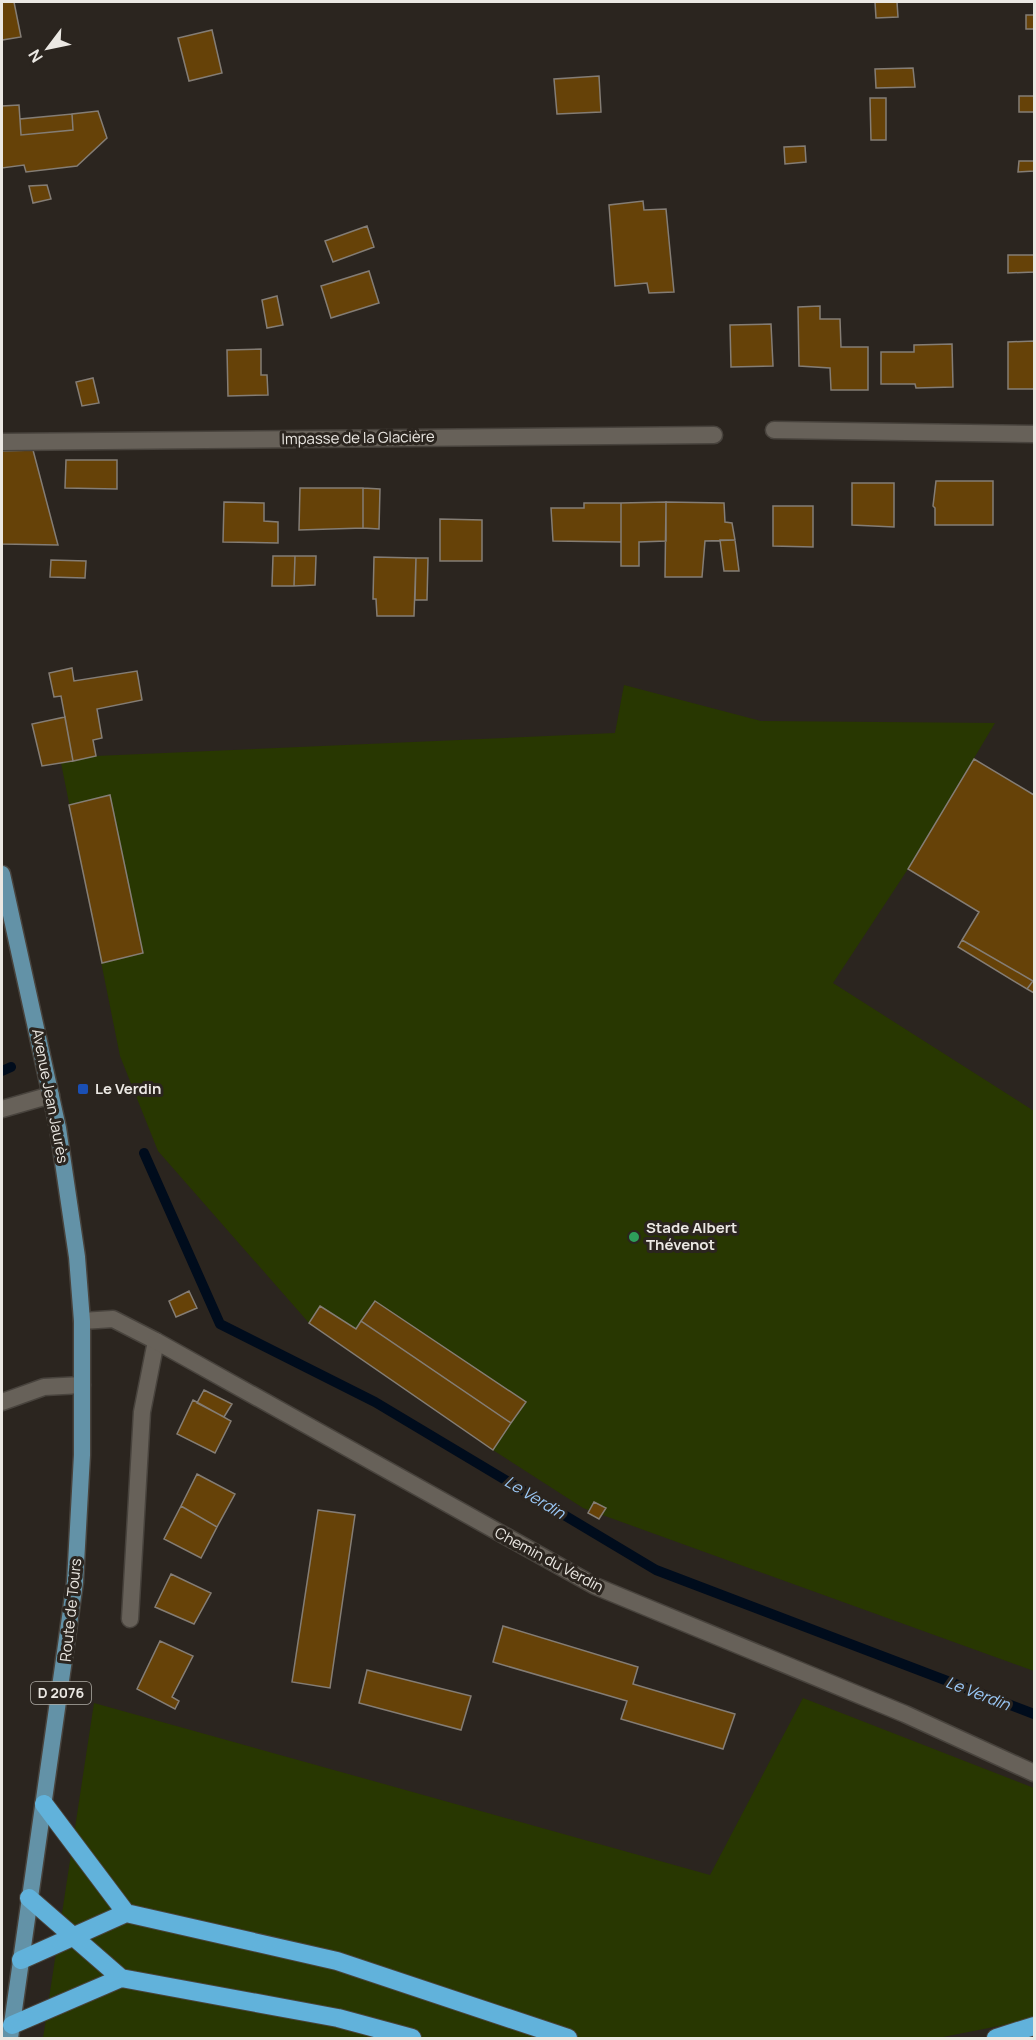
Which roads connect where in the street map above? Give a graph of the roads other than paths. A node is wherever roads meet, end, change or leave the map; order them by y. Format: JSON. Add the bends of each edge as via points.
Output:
{"nodes":[{"id":1,"x":774,"y":430,"type":"dead end"},
{"id":2,"x":1035,"y":434,"type":"edge"},
{"id":3,"x":714,"y":435,"type":"dead end"},
{"id":4,"x":2,"y":442,"type":"edge"},
{"id":5,"x":2,"y":874,"type":"edge"},
{"id":6,"x":51,"y":1095,"type":"junction"},
{"id":7,"x":2,"y":1109,"type":"edge"},
{"id":8,"x":82,"y":1321,"type":"junction"},
{"id":9,"x":156,"y":1341,"type":"junction"},
{"id":10,"x":82,"y":1384,"type":"junction"},
{"id":11,"x":2,"y":1402,"type":"edge"},
{"id":12,"x":130,"y":1619,"type":"dead end"},
{"id":13,"x":1035,"y":1773,"type":"edge"},
{"id":14,"x":44,"y":1804,"type":"junction"},
{"id":15,"x":29,"y":1898,"type":"junction"},
{"id":16,"x":126,"y":1913,"type":"junction"},
{"id":17,"x":73,"y":1937,"type":"junction"},
{"id":18,"x":21,"y":1960,"type":"junction"},
{"id":19,"x":121,"y":1978,"type":"junction"},
{"id":20,"x":513,"y":2020,"type":"junction"},
{"id":21,"x":1035,"y":2026,"type":"edge"},
{"id":22,"x":11,"y":2032,"type":"edge"},
{"id":23,"x":412,"y":2038,"type":"edge"},
{"id":24,"x":546,"y":2038,"type":"edge"},
{"id":25,"x":568,"y":2038,"type":"edge"},
{"id":26,"x":996,"y":2038,"type":"edge"}],
"edges":[{"from":1,"to":2,"type":"street"},
{"from":3,"to":4,"type":"street","name":"Impasse de la Glacière"},
{"from":5,"to":6,"type":"main road","name":"Avenue Jean Jaurès","number":"D 2076"},
{"from":6,"to":7,"type":"street"},
{"from":6,"to":8,"type":"main road","name":"Avenue Jean Jaurès","number":"D 2076","via":[[69,1196]]},
{"from":8,"to":9,"type":"street","name":"Chemin du Verdin","via":[[113,1319]]},
{"from":8,"to":10,"type":"main road","name":"Route de Tours","number":"D 2076"},
{"from":9,"to":12,"type":"street","via":[[142,1412]]},
{"from":9,"to":13,"type":"street","name":"Chemin du Verdin","via":[[595,1586],[905,1714]]},
{"from":10,"to":11,"type":"street","via":[[44,1387]]},
{"from":10,"to":14,"type":"main road","name":"Route de Tours","number":"D 2076","via":[[79,1531],[69,1633]]},
{"from":14,"to":15,"type":"main road","name":"Route de Tours","number":"D 2076"},
{"from":14,"to":16,"type":"highway"},
{"from":15,"to":17,"type":"highway"},
{"from":15,"to":18,"type":"main road","name":"Route de Tours","number":"D 2076"},
{"from":16,"to":17,"type":"highway"},
{"from":16,"to":20,"type":"highway","via":[[337,1961]]},
{"from":17,"to":18,"type":"highway"},
{"from":17,"to":19,"type":"highway"},
{"from":18,"to":22,"type":"main road","name":"Route de Tours","number":"D 2076"},
{"from":19,"to":22,"type":"highway"},
{"from":19,"to":23,"type":"highway","via":[[338,2018]]},
{"from":20,"to":24,"type":"highway"},
{"from":20,"to":25,"type":"highway"},
{"from":21,"to":26,"type":"highway"}]}
